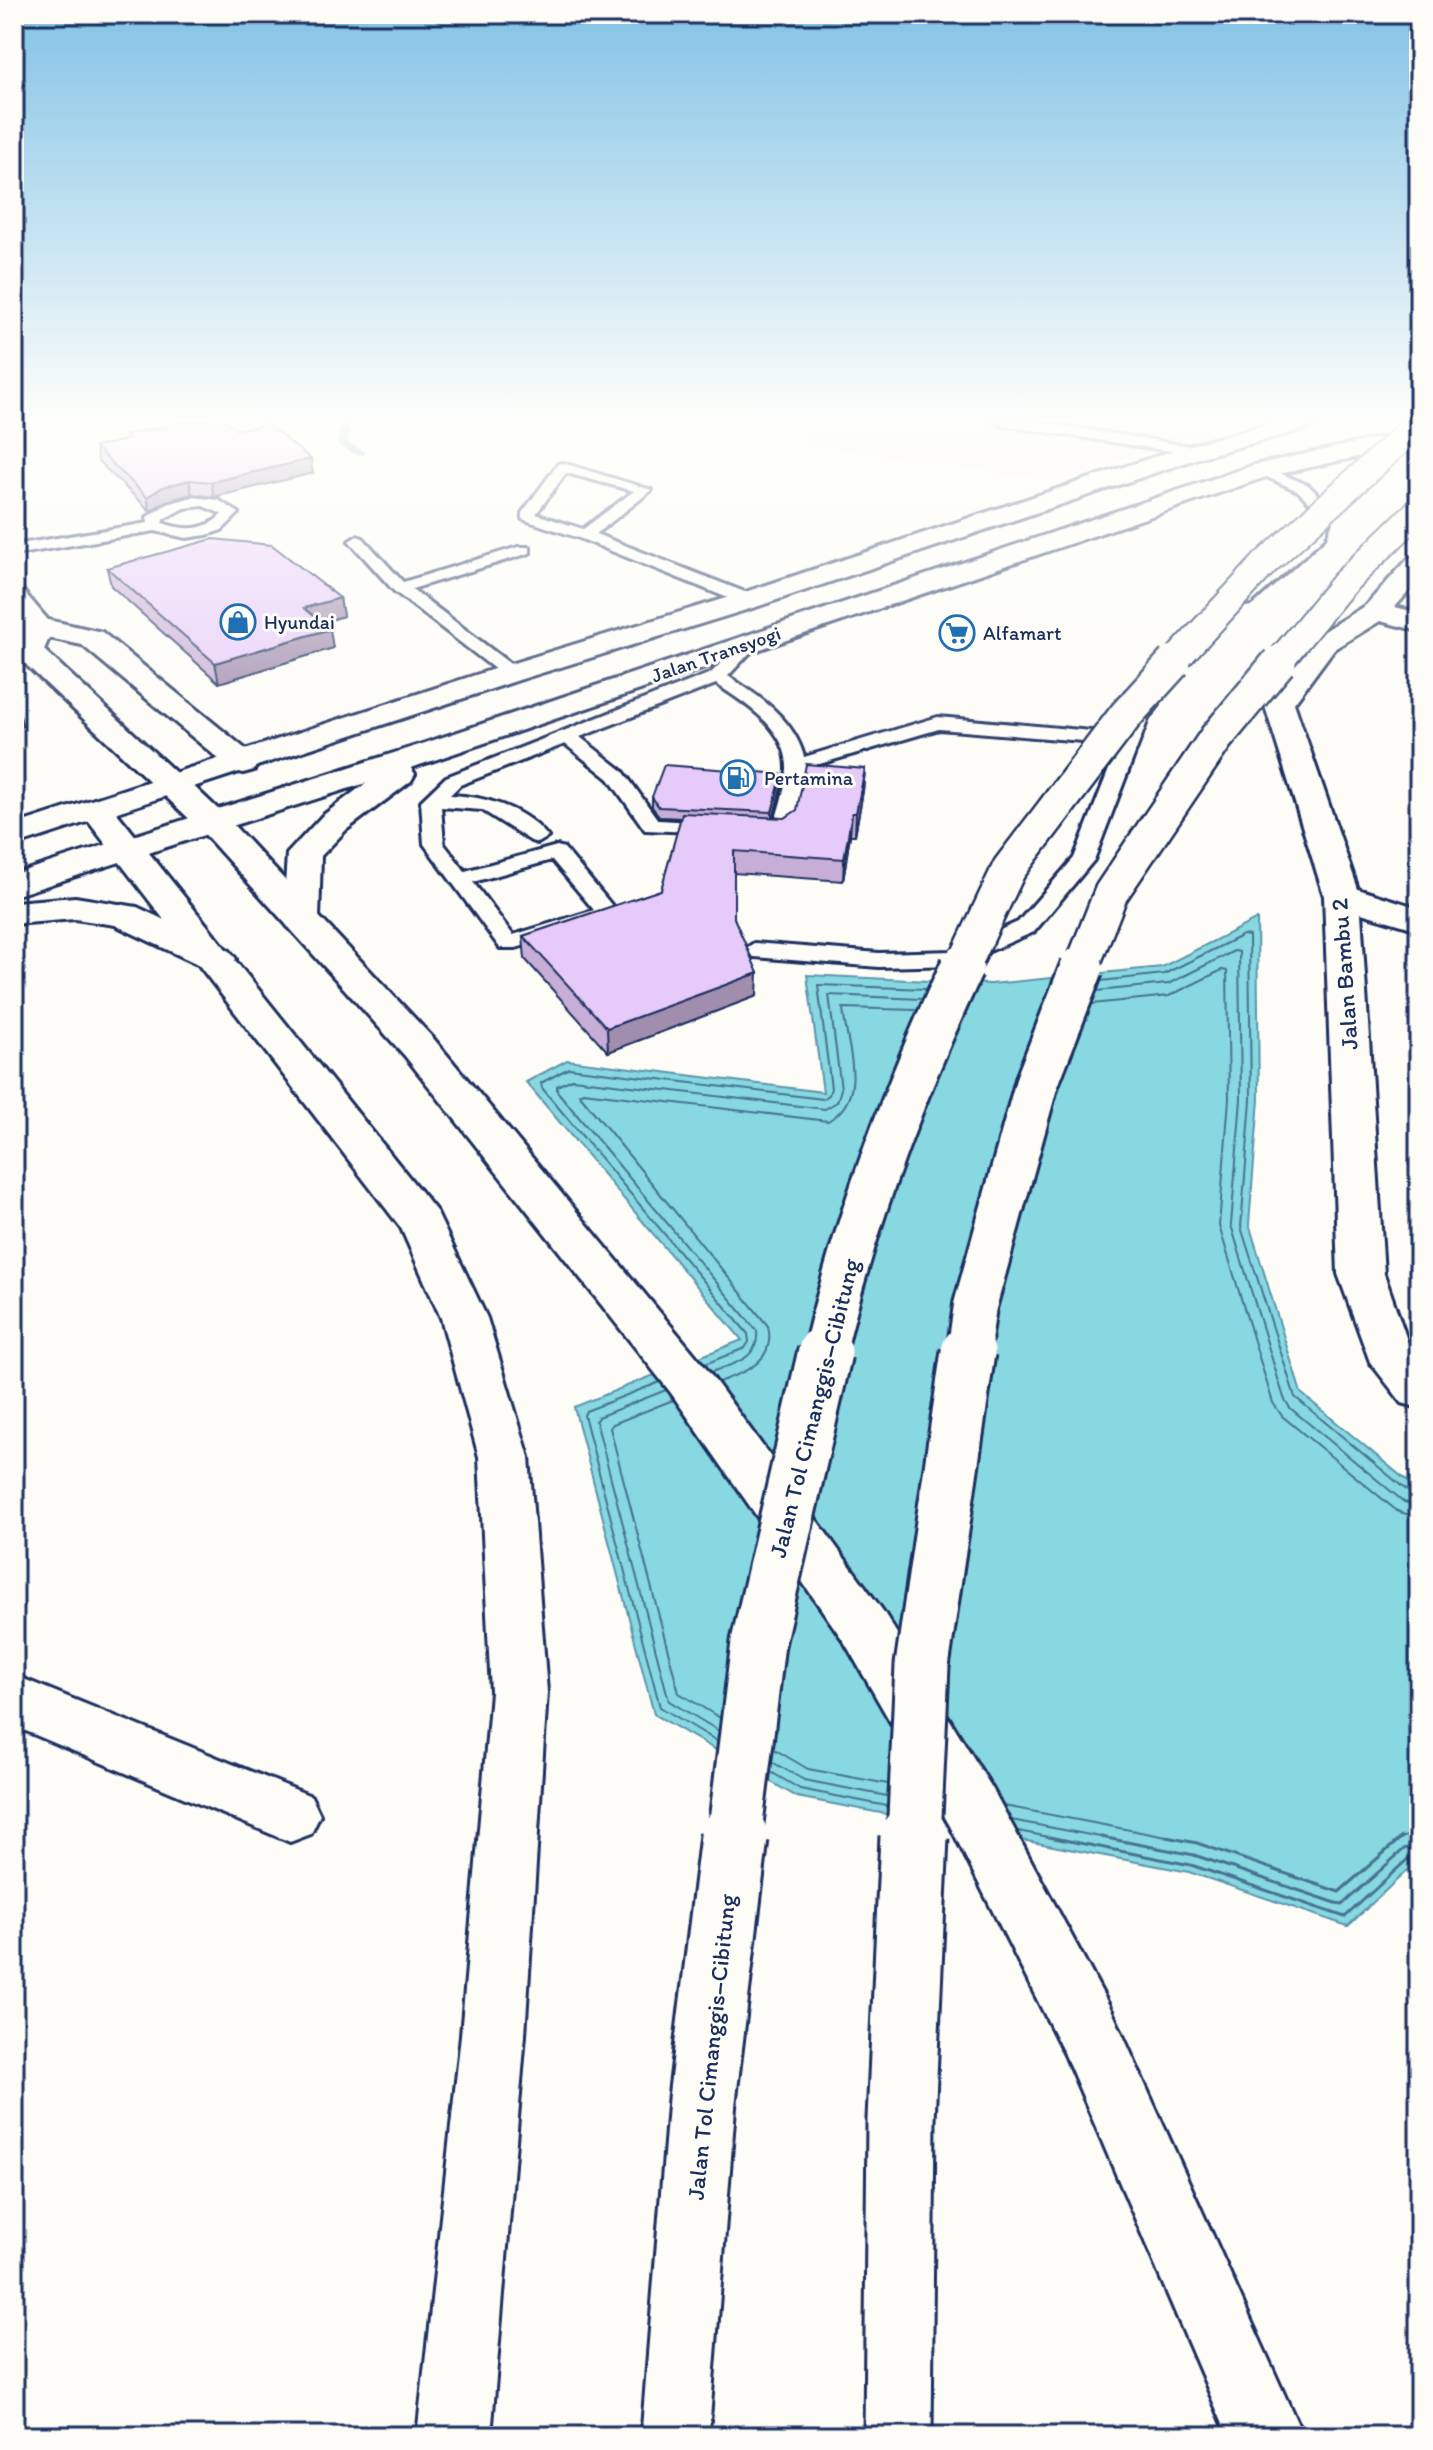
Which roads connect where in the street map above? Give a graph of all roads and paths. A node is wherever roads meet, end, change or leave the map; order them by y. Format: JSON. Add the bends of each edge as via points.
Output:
{"nodes":[{"id":1,"x":101,"y":535,"type":"edge"},
{"id":2,"x":585,"y":535,"type":"edge"},
{"id":3,"x":943,"y":535,"type":"edge"},
{"id":4,"x":1069,"y":535,"type":"edge"},
{"id":5,"x":1295,"y":535,"type":"edge"},
{"id":6,"x":1316,"y":535,"type":"edge"},
{"id":7,"x":1393,"y":535,"type":"edge"},
{"id":8,"x":357,"y":541,"type":"dead end"},
{"id":9,"x":14,"y":550,"type":"edge"},
{"id":10,"x":524,"y":550,"type":"dead end"},
{"id":11,"x":1419,"y":564,"type":"edge"},
{"id":12,"x":400,"y":588,"type":"junction"},
{"id":13,"x":14,"y":598,"type":"edge"},
{"id":14,"x":749,"y":600,"type":"junction"},
{"id":15,"x":1376,"y":611,"type":"junction"},
{"id":16,"x":1419,"y":622,"type":"edge"},
{"id":17,"x":38,"y":627,"type":"junction"},
{"id":18,"x":751,"y":642,"type":"junction"},
{"id":19,"x":511,"y":673,"type":"junction"},
{"id":20,"x":717,"y":677,"type":"junction"},
{"id":21,"x":567,"y":736,"type":"junction"},
{"id":22,"x":1130,"y":740,"type":"junction"},
{"id":23,"x":430,"y":752,"type":"junction"},
{"id":24,"x":243,"y":763,"type":"junction"},
{"id":25,"x":797,"y":765,"type":"junction"},
{"id":26,"x":173,"y":785,"type":"junction"},
{"id":27,"x":431,"y":801,"type":"junction"},
{"id":28,"x":97,"y":810,"type":"junction"},
{"id":29,"x":212,"y":822,"type":"junction"},
{"id":30,"x":14,"y":836,"type":"edge"},
{"id":31,"x":538,"y":837,"type":"dead end"},
{"id":32,"x":129,"y":847,"type":"junction"},
{"id":33,"x":460,"y":879,"type":"junction"},
{"id":34,"x":14,"y":885,"type":"edge"},
{"id":35,"x":1342,"y":896,"type":"junction"},
{"id":36,"x":14,"y":913,"type":"edge"},
{"id":37,"x":301,"y":919,"type":"junction"},
{"id":38,"x":1419,"y":919,"type":"edge"},
{"id":39,"x":754,"y":950,"type":"dead end"},
{"id":40,"x":217,"y":959,"type":"junction"},
{"id":41,"x":1419,"y":1390,"type":"edge"},
{"id":42,"x":14,"y":1700,"type":"edge"},
{"id":43,"x":290,"y":1815,"type":"dead end"},
{"id":44,"x":454,"y":2436,"type":"edge"},
{"id":45,"x":675,"y":2436,"type":"edge"},
{"id":46,"x":898,"y":2436,"type":"edge"},
{"id":47,"x":1266,"y":2436,"type":"edge"}],
"edges":[{"from":1,"to":9,"type":"lane"},
{"from":2,"to":14,"type":"lane"},
{"from":3,"to":14,"type":"main road","name":"Jalan Transyogi"},
{"from":4,"to":18,"type":"main road","name":"Jalan Transyogi"},
{"from":5,"to":45,"type":"main road","name":"Jalan Tol Cimanggis–Cibitung","bridge":true,"via":[[1126,715],[1009,869],[920,1057],[841,1281],[758,1643],[702,2100]]},
{"from":6,"to":22,"type":"lane","via":[[1221,620],[1139,718]]},
{"from":7,"to":46,"type":"main road","bridge":true,"via":[[1344,583],[1216,738],[1111,893],[1037,1082],[975,1306],[922,1666],[901,2120]]},
{"from":8,"to":12,"type":"lane"},
{"from":10,"to":12,"type":"lane"},
{"from":11,"to":15,"type":"main road","name":"Jalan Bambu 2"},
{"from":12,"to":19,"type":"lane"},
{"from":13,"to":17,"type":"main road"},
{"from":14,"to":19,"type":"main road","name":"Jalan Transyogi"},
{"from":15,"to":16,"type":"main road"},
{"from":15,"to":35,"type":"main road","name":"Jalan Bambu 2","via":[[1324,643],[1279,703]]},
{"from":17,"to":24,"type":"main road","via":[[92,638]]},
{"from":17,"to":26,"type":"main road","via":[[29,652]]},
{"from":18,"to":20,"type":"lane"},
{"from":18,"to":23,"type":"main road","name":"Jalan Transyogi"},
{"from":19,"to":24,"type":"main road","name":"Jalan Transyogi"},
{"from":20,"to":21,"type":"lane"},
{"from":20,"to":25,"type":"lane","via":[[782,727]]},
{"from":21,"to":25,"type":"lane","via":[[616,775],[652,826],[783,832]]},
{"from":21,"to":27,"type":"lane","via":[[453,781]]},
{"from":22,"to":25,"type":"lane","via":[[938,723]]},
{"from":22,"to":39,"type":"lane","via":[[1084,860],[1026,927],[957,958],[879,960]]},
{"from":23,"to":29,"type":"main road","name":"Jalan Transyogi"},
{"from":23,"to":37,"type":"main road","via":[[364,799],[304,854]]},
{"from":24,"to":26,"type":"main road","name":"Jalan Transyogi"},
{"from":26,"to":28,"type":"main road","name":"Jalan Transyogi"},
{"from":26,"to":29,"type":"main road"},
{"from":27,"to":31,"type":"lane","via":[[464,799],[502,810]]},
{"from":27,"to":33,"type":"lane","via":[[434,844]]},
{"from":28,"to":30,"type":"main road","name":"Jalan Transyogi"},
{"from":28,"to":32,"type":"main road"},
{"from":29,"to":32,"type":"main road","name":"Jalan Transyogi"},
{"from":29,"to":37,"type":"main road"},
{"from":32,"to":34,"type":"main road","name":"Jalan Transyogi"},
{"from":32,"to":40,"type":"main road"},
{"from":33,"to":33,"type":"lane","via":[[508,943],[607,913],[557,852]]},
{"from":35,"to":38,"type":"main road"},
{"from":35,"to":41,"type":"main road","name":"Jalan Bambu 2","via":[[1361,1274],[1387,1350]]},
{"from":36,"to":40,"type":"main road","via":[[75,908],[124,915]]},
{"from":37,"to":47,"type":"main road","bridge":true,"via":[[419,1047],[688,1380],[864,1627],[971,1807],[1089,2034]]},
{"from":40,"to":44,"type":"main road","via":[[420,1222],[464,1318],[504,1457],[519,1692]]},
{"from":42,"to":43,"type":"main road"}]}
